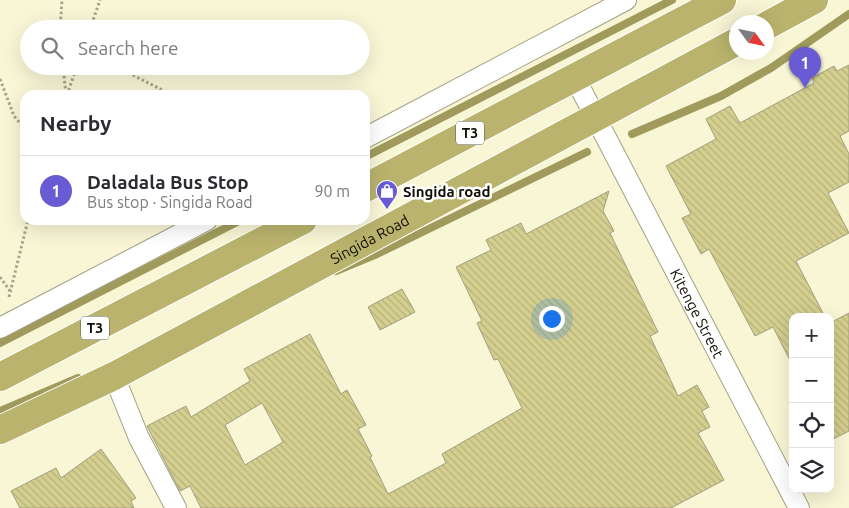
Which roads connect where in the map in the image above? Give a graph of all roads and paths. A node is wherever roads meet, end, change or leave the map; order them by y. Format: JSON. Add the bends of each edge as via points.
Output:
{"nodes":[{"id":1,"x":62,"y":0,"type":"edge"},
{"id":2,"x":100,"y":0,"type":"edge"},
{"id":3,"x":626,"y":0,"type":"edge"},
{"id":4,"x":722,"y":0,"type":"edge"},
{"id":5,"x":814,"y":0,"type":"edge"},
{"id":6,"x":61,"y":20,"type":"edge"},
{"id":7,"x":93,"y":20,"type":"edge"},
{"id":8,"x":774,"y":22,"type":"edge"},
{"id":9,"x":729,"y":46,"type":"edge"},
{"id":10,"x":63,"y":75,"type":"edge"},
{"id":11,"x":74,"y":75,"type":"edge"},
{"id":12,"x":133,"y":75,"type":"edge"},
{"id":13,"x":575,"y":78,"type":"junction"},
{"id":14,"x":0,"y":79,"type":"edge"},
{"id":15,"x":65,"y":90,"type":"edge"},
{"id":16,"x":68,"y":90,"type":"edge"},
{"id":17,"x":162,"y":90,"type":"edge"},
{"id":18,"x":596,"y":118,"type":"junction"},
{"id":19,"x":20,"y":123,"type":"edge"},
{"id":20,"x":370,"y":135,"type":"edge"},
{"id":21,"x":370,"y":185,"type":"edge"},
{"id":22,"x":27,"y":225,"type":"edge"},
{"id":23,"x":198,"y":225,"type":"edge"},
{"id":24,"x":293,"y":225,"type":"edge"},
{"id":25,"x":0,"y":277,"type":"edge"},
{"id":26,"x":10,"y":292,"type":"junction"},
{"id":27,"x":1,"y":328,"type":"edge"},
{"id":28,"x":114,"y":376,"type":"junction"},
{"id":29,"x":0,"y":377,"type":"edge"},
{"id":30,"x":0,"y":430,"type":"edge"},
{"id":31,"x":176,"y":508,"type":"edge"},
{"id":32,"x":799,"y":508,"type":"edge"}],
"edges":[{"from":1,"to":6,"type":"path"},
{"from":2,"to":7,"type":"path"},
{"from":3,"to":20,"type":"street"},
{"from":4,"to":13,"type":"highway","number":"T3"},
{"from":5,"to":8,"type":"highway"},
{"from":9,"to":18,"type":"highway","name":"Singida Road"},
{"from":10,"to":15,"type":"path"},
{"from":11,"to":16,"type":"path"},
{"from":12,"to":17,"type":"path"},
{"from":13,"to":18,"type":"street","name":"Kitenge Street"},
{"from":13,"to":21,"type":"highway","number":"T3"},
{"from":14,"to":19,"type":"path","via":[[14,116]]},
{"from":18,"to":28,"type":"highway","name":"Singida Road"},
{"from":18,"to":32,"type":"street","name":"Kitenge Street"},
{"from":22,"to":26,"type":"path"},
{"from":23,"to":27,"type":"street"},
{"from":24,"to":29,"type":"highway","number":"T3"},
{"from":25,"to":26,"type":"path"},
{"from":26,"to":27,"type":"path"},
{"from":28,"to":30,"type":"highway","name":"Singida Road"},
{"from":28,"to":31,"type":"street","via":[[139,438]]}]}
